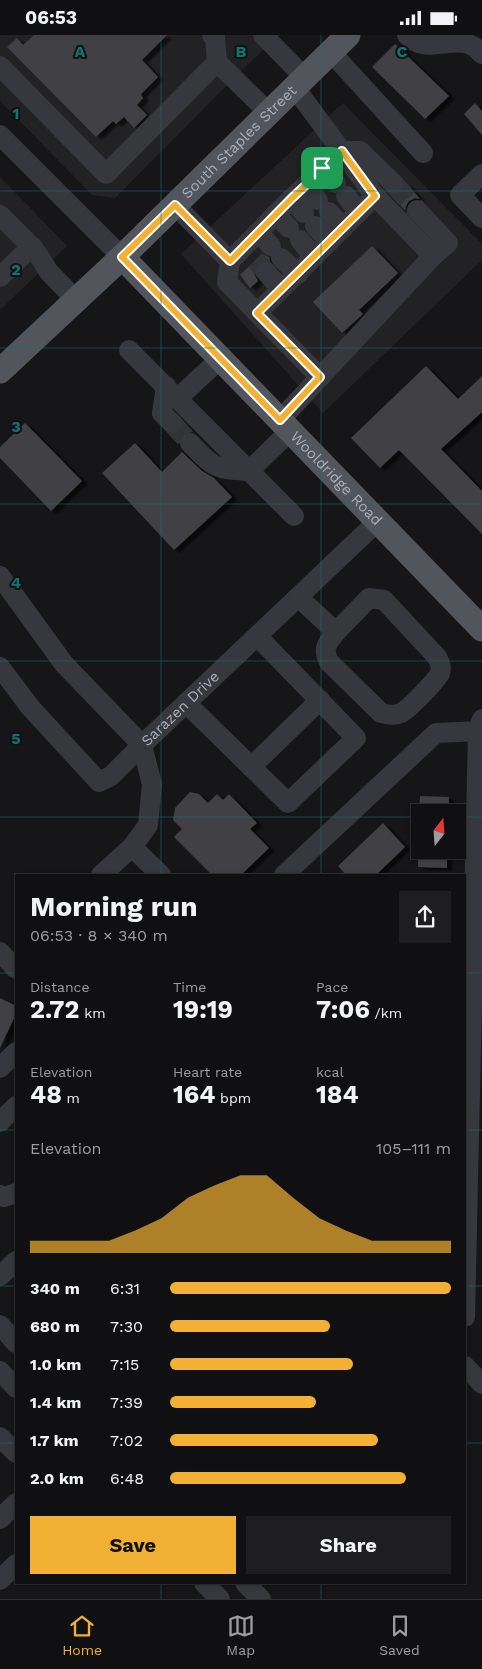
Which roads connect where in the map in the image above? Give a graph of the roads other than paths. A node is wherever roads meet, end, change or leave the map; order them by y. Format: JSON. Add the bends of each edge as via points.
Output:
{"nodes":[{"id":1,"x":212,"y":35,"type":"edge"},
{"id":2,"x":263,"y":35,"type":"edge"},
{"id":3,"x":407,"y":35,"type":"edge"},
{"id":4,"x":339,"y":43,"type":"edge"},
{"id":5,"x":482,"y":55,"type":"edge"},
{"id":6,"x":218,"y":62,"type":"junction"},
{"id":7,"x":0,"y":66,"type":"edge"},
{"id":8,"x":300,"y":83,"type":"junction"},
{"id":9,"x":269,"y":113,"type":"junction"},
{"id":10,"x":4,"y":146,"type":"edge"},
{"id":11,"x":342,"y":151,"type":"junction"},
{"id":12,"x":423,"y":153,"type":"dead end"},
{"id":13,"x":482,"y":174,"type":"edge"},
{"id":14,"x":335,"y":182,"type":"junction"},
{"id":15,"x":394,"y":185,"type":"tunnel mouth"},
{"id":16,"x":375,"y":196,"type":"junction"},
{"id":17,"x":175,"y":205,"type":"junction"},
{"id":18,"x":310,"y":206,"type":"junction"},
{"id":19,"x":417,"y":210,"type":"tunnel mouth"},
{"id":20,"x":359,"y":212,"type":"junction"},
{"id":21,"x":0,"y":215,"type":"edge"},
{"id":22,"x":482,"y":218,"type":"edge"},
{"id":23,"x":288,"y":227,"type":"junction"},
{"id":24,"x":343,"y":228,"type":"junction"},
{"id":25,"x":329,"y":243,"type":"junction"},
{"id":26,"x":270,"y":245,"type":"junction"},
{"id":27,"x":32,"y":246,"type":"junction"},
{"id":28,"x":433,"y":256,"type":"junction"},
{"id":29,"x":122,"y":257,"type":"junction"},
{"id":30,"x":314,"y":257,"type":"junction"},
{"id":31,"x":249,"y":260,"type":"junction"},
{"id":32,"x":298,"y":274,"type":"junction"},
{"id":33,"x":0,"y":277,"type":"edge"},
{"id":34,"x":281,"y":289,"type":"junction"},
{"id":35,"x":76,"y":300,"type":"junction"},
{"id":36,"x":257,"y":313,"type":"junction"},
{"id":37,"x":130,"y":350,"type":"dead end"},
{"id":38,"x":221,"y":359,"type":"junction"},
{"id":39,"x":0,"y":371,"type":"edge"},
{"id":40,"x":320,"y":377,"type":"junction"},
{"id":41,"x":172,"y":392,"type":"junction"},
{"id":42,"x":172,"y":423,"type":"tunnel mouth"},
{"id":43,"x":285,"y":425,"type":"junction"},
{"id":44,"x":190,"y":443,"type":"tunnel mouth"},
{"id":45,"x":249,"y":471,"type":"junction"},
{"id":46,"x":294,"y":516,"type":"dead end"},
{"id":47,"x":378,"y":521,"type":"junction"},
{"id":48,"x":0,"y":577,"type":"edge"},
{"id":49,"x":298,"y":597,"type":"junction"},
{"id":50,"x":482,"y":629,"type":"edge"},
{"id":51,"x":336,"y":632,"type":"junction"},
{"id":52,"x":257,"y":636,"type":"junction"},
{"id":53,"x":0,"y":667,"type":"edge"},
{"id":54,"x":320,"y":700,"type":"junction"},
{"id":55,"x":186,"y":703,"type":"junction"},
{"id":56,"x":481,"y":727,"type":"edge"},
{"id":57,"x":142,"y":745,"type":"junction"},
{"id":58,"x":251,"y":767,"type":"junction"},
{"id":59,"x":132,"y":847,"type":"junction"},
{"id":60,"x":102,"y":874,"type":"edge"},
{"id":61,"x":160,"y":874,"type":"edge"},
{"id":62,"x":285,"y":874,"type":"edge"},
{"id":63,"x":0,"y":952,"type":"edge"},
{"id":64,"x":15,"y":968,"type":"edge"},
{"id":65,"x":15,"y":1053,"type":"edge"},
{"id":66,"x":0,"y":1068,"type":"edge"},
{"id":67,"x":15,"y":1107,"type":"edge"},
{"id":68,"x":0,"y":1122,"type":"edge"},
{"id":69,"x":15,"y":1193,"type":"edge"},
{"id":70,"x":0,"y":1195,"type":"edge"},
{"id":71,"x":15,"y":1262,"type":"edge"},
{"id":72,"x":0,"y":1276,"type":"edge"},
{"id":73,"x":466,"y":1280,"type":"edge"},
{"id":74,"x":0,"y":1325,"type":"edge"},
{"id":75,"x":15,"y":1342,"type":"edge"},
{"id":76,"x":466,"y":1368,"type":"edge"},
{"id":77,"x":0,"y":1371,"type":"edge"},
{"id":78,"x":482,"y":1384,"type":"edge"},
{"id":79,"x":15,"y":1387,"type":"edge"},
{"id":80,"x":0,"y":1437,"type":"edge"},
{"id":81,"x":15,"y":1452,"type":"edge"},
{"id":82,"x":15,"y":1504,"type":"edge"},
{"id":83,"x":0,"y":1519,"type":"edge"},
{"id":84,"x":15,"y":1565,"type":"edge"},
{"id":85,"x":0,"y":1580,"type":"edge"},
{"id":86,"x":205,"y":1584,"type":"edge"},
{"id":87,"x":246,"y":1584,"type":"edge"},
{"id":88,"x":220,"y":1599,"type":"edge"},
{"id":89,"x":231,"y":1599,"type":"edge"},
{"id":90,"x":261,"y":1599,"type":"edge"}],
"edges":[{"from":1,"to":6,"type":"street"},
{"from":2,"to":8,"type":"street"},
{"from":3,"to":5,"type":"street","via":[[422,45],[466,44]]},
{"from":4,"to":8,"type":"main road","name":"South Staples Street"},
{"from":4,"to":12,"type":"street"},
{"from":6,"to":7,"type":"street","via":[[106,174]]},
{"from":6,"to":9,"type":"street"},
{"from":8,"to":9,"type":"main road","name":"South Staples Street"},
{"from":8,"to":11,"type":"street"},
{"from":9,"to":17,"type":"main road","name":"South Staples Street"},
{"from":10,"to":29,"type":"street","name":"Wooldridge Road"},
{"from":11,"to":14,"type":"street"},
{"from":11,"to":15,"type":"street","via":[[360,151]]},
{"from":11,"to":16,"type":"street"},
{"from":13,"to":22,"type":"street","via":[[460,195]]},
{"from":14,"to":18,"type":"street"},
{"from":14,"to":20,"type":"street"},
{"from":16,"to":20,"type":"street"},
{"from":16,"to":28,"type":"street"},
{"from":17,"to":29,"type":"main road","name":"South Staples Street"},
{"from":17,"to":31,"type":"street"},
{"from":18,"to":23,"type":"street"},
{"from":18,"to":24,"type":"street"},
{"from":18,"to":25,"type":"street"},
{"from":19,"to":28,"type":"street","via":[[448,243]]},
{"from":20,"to":24,"type":"street"},
{"from":21,"to":27,"type":"street"},
{"from":23,"to":26,"type":"street"},
{"from":23,"to":30,"type":"street"},
{"from":24,"to":25,"type":"street"},
{"from":25,"to":30,"type":"street"},
{"from":26,"to":31,"type":"street"},
{"from":26,"to":32,"type":"street"},
{"from":27,"to":33,"type":"street"},
{"from":27,"to":35,"type":"street","via":[[49,272]]},
{"from":28,"to":40,"type":"street"},
{"from":29,"to":35,"type":"main road","name":"South Staples Street"},
{"from":29,"to":38,"type":"main road","name":"Wooldridge Road"},
{"from":30,"to":32,"type":"street"},
{"from":31,"to":34,"type":"street"},
{"from":31,"to":36,"type":"street","via":[[227,282]]},
{"from":32,"to":34,"type":"street"},
{"from":34,"to":36,"type":"street"},
{"from":35,"to":39,"type":"main road","name":"South Staples Street"},
{"from":36,"to":40,"type":"street"},
{"from":37,"to":41,"type":"street"},
{"from":38,"to":41,"type":"street"},
{"from":38,"to":43,"type":"main road","name":"Wooldridge Road"},
{"from":40,"to":43,"type":"street"},
{"from":41,"to":42,"type":"street","via":[[162,413]]},
{"from":41,"to":45,"type":"street"},
{"from":43,"to":45,"type":"street"},
{"from":43,"to":47,"type":"main road","name":"Wooldridge Road"},
{"from":44,"to":45,"type":"street","via":[[211,465]]},
{"from":45,"to":46,"type":"street"},
{"from":47,"to":49,"type":"street","name":"Sarazen Drive"},
{"from":47,"to":50,"type":"main road","name":"Wooldridge Road"},
{"from":48,"to":57,"type":"street","name":"Sarazen Drive","via":[[64,664]]},
{"from":49,"to":51,"type":"street"},
{"from":49,"to":52,"type":"street","name":"Sarazen Drive"},
{"from":51,"to":51,"type":"street","via":[[326,645],[329,662],[381,713],[390,716],[402,713],[440,674],[438,657],[384,600],[369,599]]},
{"from":52,"to":54,"type":"street"},
{"from":52,"to":55,"type":"street","name":"Sarazen Drive"},
{"from":53,"to":57,"type":"street","via":[[30,707],[99,782],[111,776]]},
{"from":54,"to":58,"type":"street"},
{"from":54,"to":58,"type":"street","via":[[356,738],[288,803]]},
{"from":55,"to":57,"type":"street","name":"Sarazen Drive"},
{"from":55,"to":58,"type":"street"},
{"from":56,"to":62,"type":"street","via":[[436,733]]},
{"from":56,"to":73,"type":"street"},
{"from":57,"to":59,"type":"street","via":[[152,784],[148,825]]},
{"from":59,"to":60,"type":"street"},
{"from":59,"to":61,"type":"street"},
{"from":63,"to":64,"type":"street"},
{"from":65,"to":66,"type":"street"},
{"from":67,"to":68,"type":"street"},
{"from":69,"to":70,"type":"street"},
{"from":71,"to":72,"type":"street"},
{"from":74,"to":75,"type":"street"},
{"from":76,"to":78,"type":"street"},
{"from":77,"to":79,"type":"street"},
{"from":80,"to":81,"type":"street"},
{"from":82,"to":83,"type":"street"},
{"from":84,"to":85,"type":"street"},
{"from":86,"to":88,"type":"street"},
{"from":87,"to":89,"type":"street"},
{"from":87,"to":90,"type":"street"}]}
